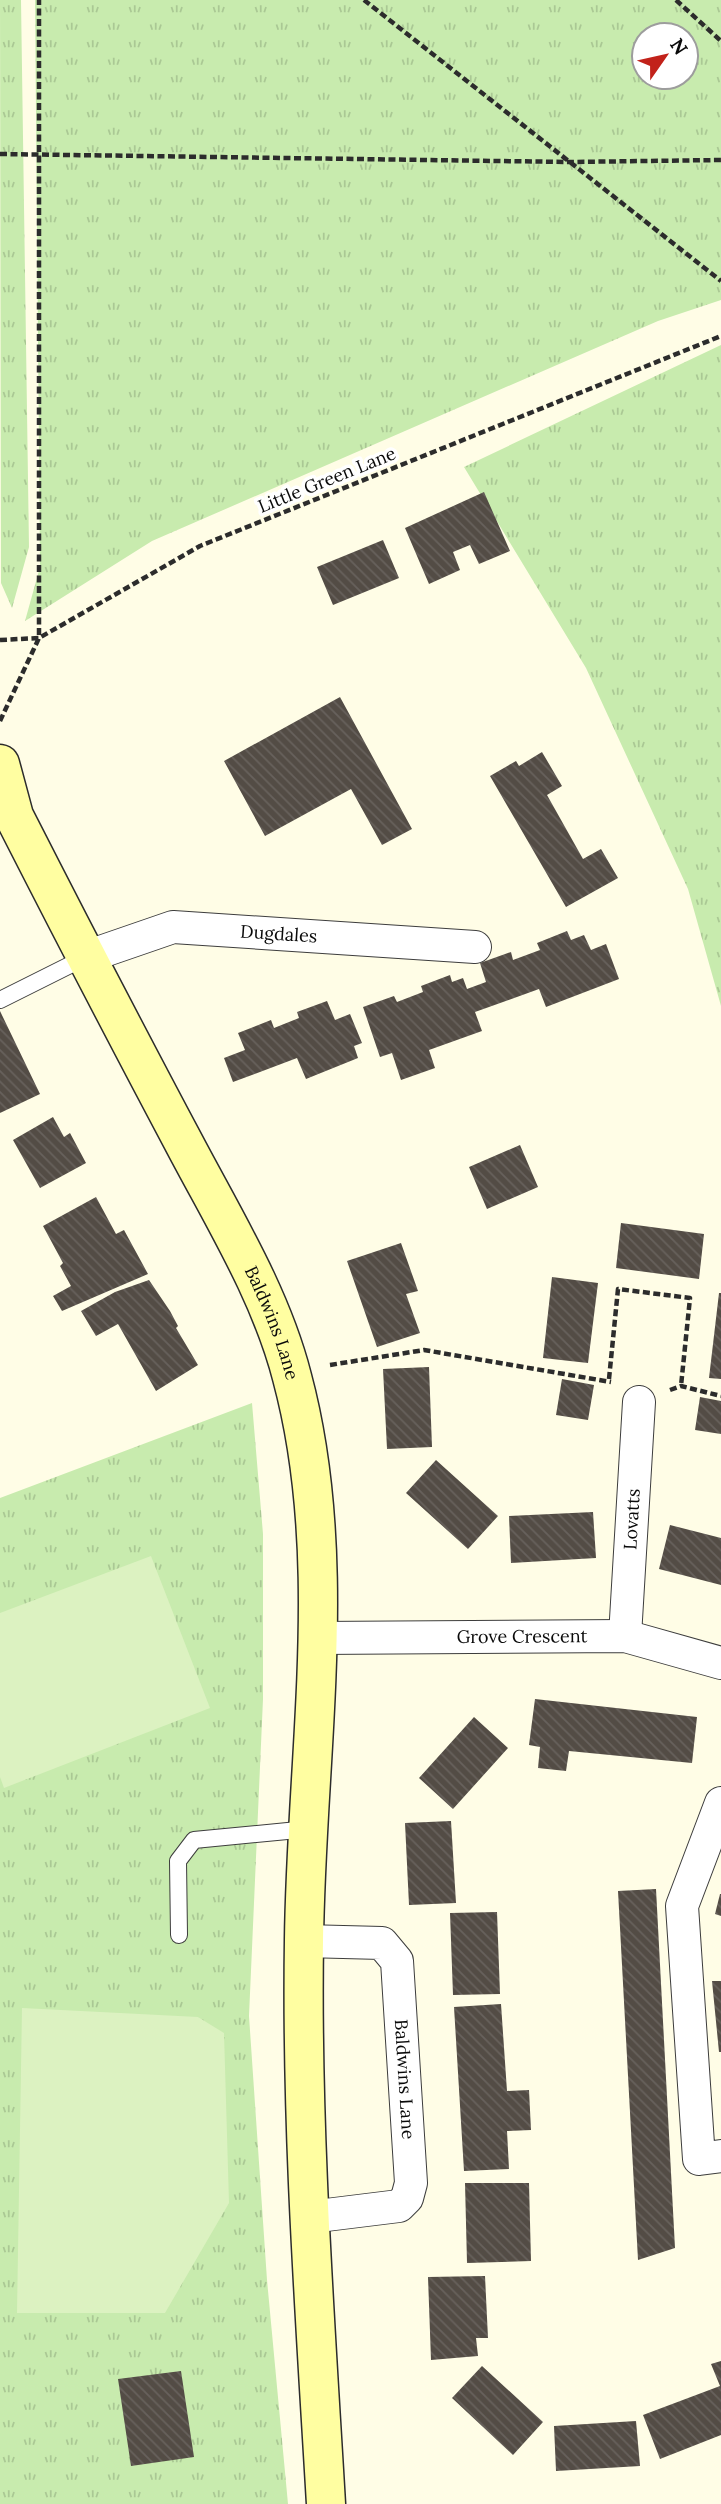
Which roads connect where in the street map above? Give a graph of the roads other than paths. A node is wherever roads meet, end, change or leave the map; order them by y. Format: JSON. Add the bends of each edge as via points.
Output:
{"nodes":[{"id":1,"x":0,"y":764,"type":"edge"},
{"id":2,"x":475,"y":947,"type":"dead end"},
{"id":3,"x":86,"y":957,"type":"junction"},
{"id":4,"x":0,"y":1000,"type":"edge"},
{"id":5,"x":639,"y":1402,"type":"road end"},
{"id":6,"x":625,"y":1636,"type":"junction"},
{"id":7,"x":317,"y":1638,"type":"junction"},
{"id":8,"x":721,"y":1663,"type":"edge"},
{"id":9,"x":721,"y":1803,"type":"edge"},
{"id":10,"x":308,"y":1829,"type":"junction"},
{"id":11,"x":179,"y":1935,"type":"dead end"},
{"id":12,"x":304,"y":1941,"type":"junction"},
{"id":13,"x":721,"y":2156,"type":"edge"},
{"id":14,"x":310,"y":2217,"type":"junction"},
{"id":15,"x":326,"y":2504,"type":"edge"}],
"edges":[{"from":1,"to":3,"type":"street","name":"Baldwins Lane","via":[[14,816]]},
{"from":2,"to":3,"type":"street","name":"Dugdales","via":[[173,927]]},
{"from":3,"to":4,"type":"lane"},
{"from":3,"to":7,"type":"street","name":"Baldwins Lane","via":[[240,1249],[292,1374],[310,1463]]},
{"from":5,"to":6,"type":"street","name":"Lovatts"},
{"from":6,"to":7,"type":"street","name":"Grove Crescent"},
{"from":6,"to":8,"type":"street","name":"Grove Crescent"},
{"from":7,"to":10,"type":"street","name":"Baldwins Lane"},
{"from":9,"to":13,"type":"street","via":[[682,1906],[699,2159]]},
{"from":10,"to":11,"type":"lane","via":[[194,1840],[178,1861]]},
{"from":10,"to":12,"type":"street","name":"Baldwins Lane"},
{"from":12,"to":14,"type":"street","name":"Baldwins Lane"},
{"from":12,"to":14,"type":"street","name":"Baldwins Lane","via":[[382,1943],[397,1961],[411,2183],[399,2206]]},
{"from":14,"to":15,"type":"street","name":"Baldwins Lane"}]}
